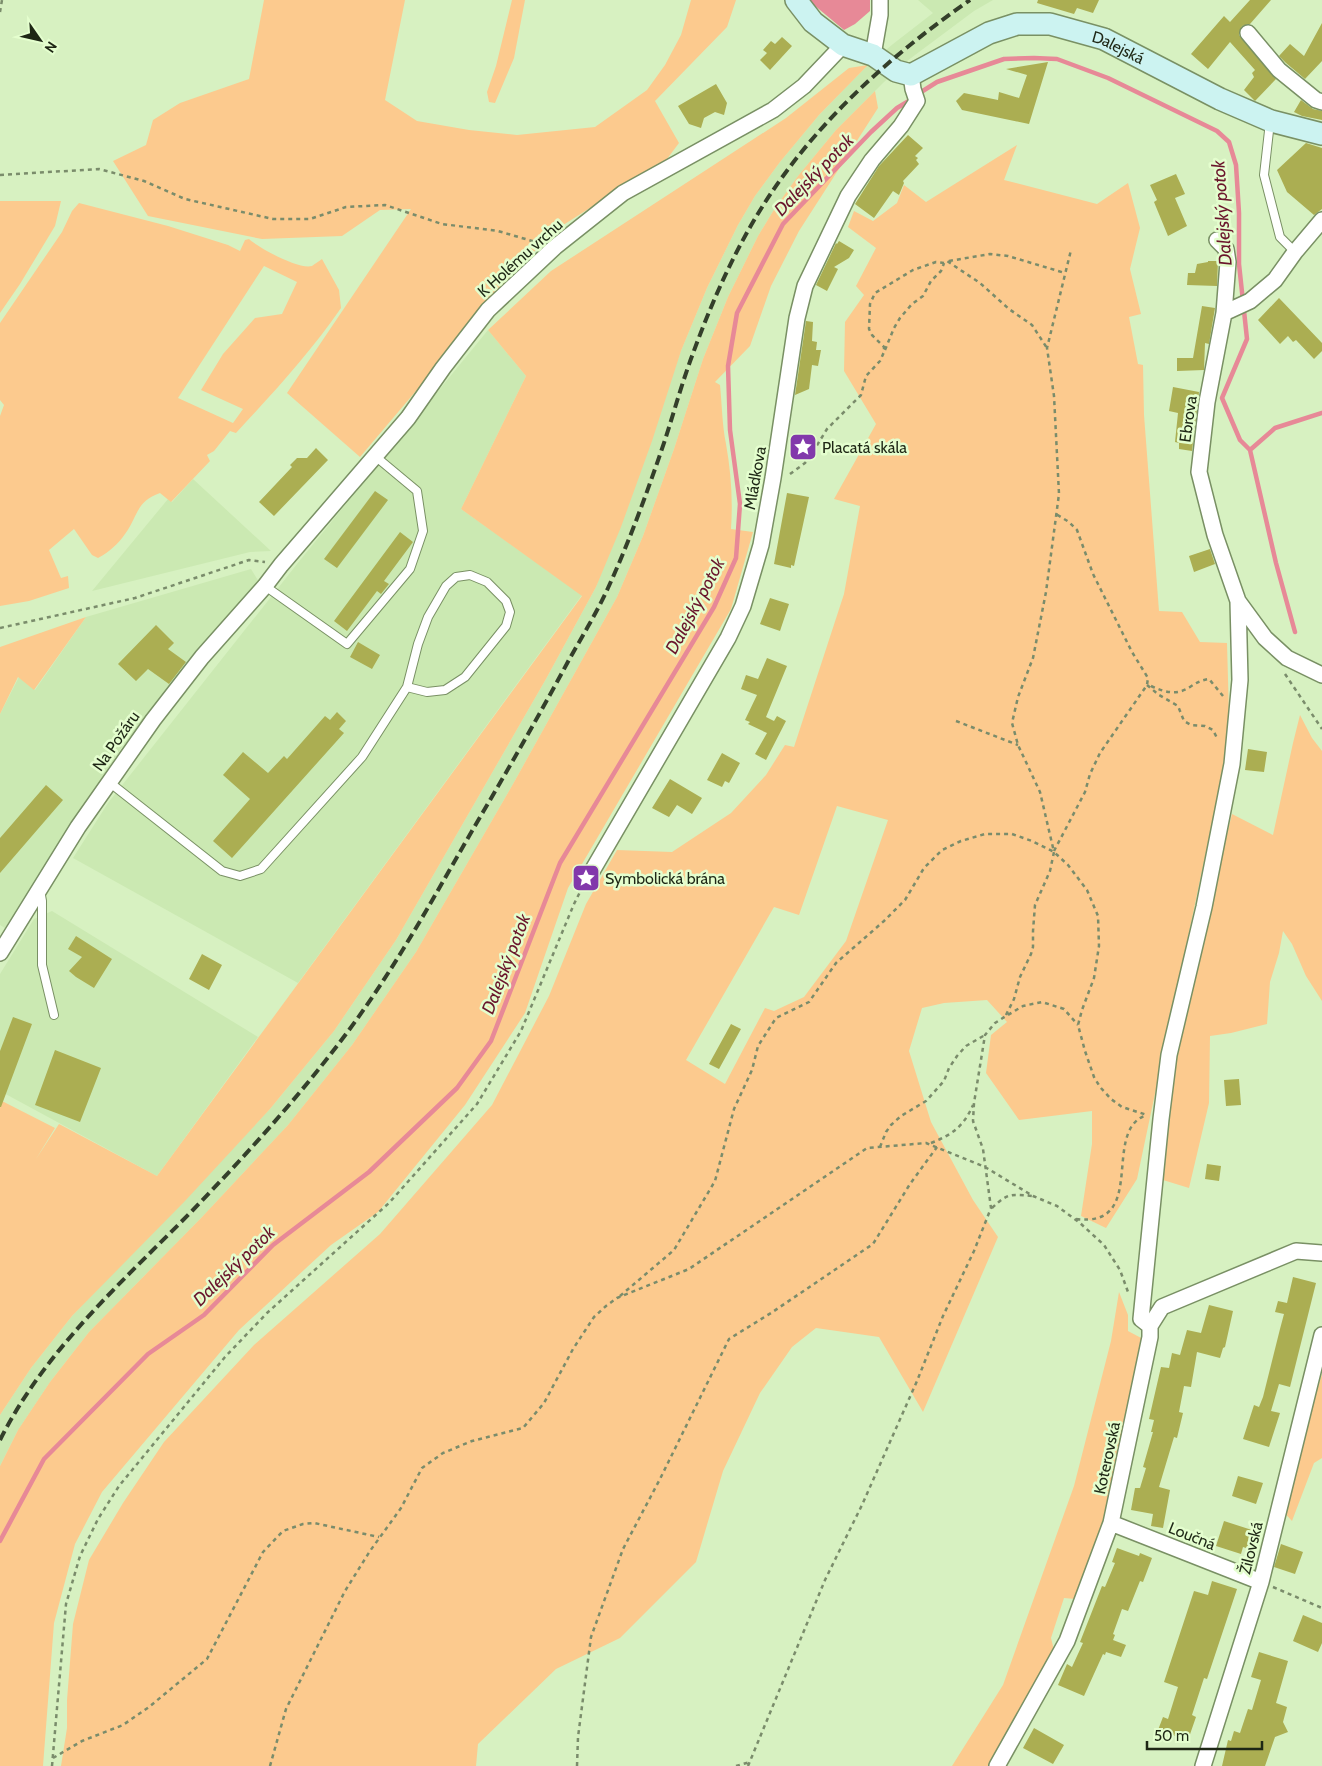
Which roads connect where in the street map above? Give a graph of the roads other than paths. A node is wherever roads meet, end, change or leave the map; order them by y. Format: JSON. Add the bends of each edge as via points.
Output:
{"nodes":[{"id":1,"x":796,"y":0,"type":"edge"},
{"id":2,"x":880,"y":0,"type":"edge"},
{"id":3,"x":1248,"y":33,"type":"dead end"},
{"id":4,"x":843,"y":45,"type":"junction"},
{"id":5,"x":873,"y":55,"type":"junction"},
{"id":6,"x":913,"y":88,"type":"junction"},
{"id":7,"x":1322,"y":102,"type":"edge"},
{"id":8,"x":1271,"y":121,"type":"junction"},
{"id":9,"x":1322,"y":134,"type":"edge"},
{"id":10,"x":1322,"y":220,"type":"edge"},
{"id":11,"x":1217,"y":240,"type":"dead end"},
{"id":12,"x":1295,"y":252,"type":"junction"},
{"id":13,"x":1229,"y":311,"type":"junction"},
{"id":14,"x":375,"y":456,"type":"junction"},
{"id":15,"x":281,"y":565,"type":"joint"},
{"id":16,"x":265,"y":586,"type":"junction"},
{"id":17,"x":1238,"y":601,"type":"junction"},
{"id":18,"x":1322,"y":675,"type":"edge"},
{"id":19,"x":407,"y":687,"type":"junction"},
{"id":20,"x":109,"y":782,"type":"junction"},
{"id":21,"x":588,"y":878,"type":"road end"},
{"id":22,"x":40,"y":890,"type":"junction"},
{"id":23,"x":0,"y":953,"type":"edge"},
{"id":24,"x":54,"y":1015,"type":"dead end"},
{"id":25,"x":1322,"y":1254,"type":"edge"},
{"id":26,"x":1150,"y":1326,"type":"junction"},
{"id":27,"x":1322,"y":1335,"type":"edge"},
{"id":28,"x":1111,"y":1523,"type":"junction"},
{"id":29,"x":1260,"y":1582,"type":"junction"},
{"id":30,"x":997,"y":1766,"type":"edge"},
{"id":31,"x":1203,"y":1766,"type":"edge"}],
"edges":[{"from":1,"to":4,"type":"street","via":[[814,22]]},
{"from":2,"to":5,"type":"street"},
{"from":3,"to":7,"type":"street","via":[[1279,70]]},
{"from":4,"to":5,"type":"street"},
{"from":4,"to":14,"type":"street","name":"K Holému vrchu","via":[[804,86],[773,110],[623,193],[555,247],[488,310],[408,418]]},
{"from":5,"to":6,"type":"street"},
{"from":6,"to":8,"type":"street","name":"Dalejská","via":[[989,33],[1017,24],[1050,24],[1104,39],[1220,99]]},
{"from":6,"to":21,"type":"street","name":"Mládkova","via":[[901,126],[872,160],[848,196],[805,286],[796,318],[761,544],[743,606],[728,638]]},
{"from":8,"to":9,"type":"street","name":"Dalejská"},
{"from":8,"to":12,"type":"lane","via":[[1264,175],[1280,237]]},
{"from":10,"to":12,"type":"street"},
{"from":11,"to":13,"type":"street","name":"Ebrova","via":[[1226,248]]},
{"from":12,"to":13,"type":"street","via":[[1275,280],[1250,301]]},
{"from":13,"to":17,"type":"street","name":"Ebrova","via":[[1207,402],[1199,472],[1215,535]]},
{"from":14,"to":15,"type":"street","name":"K Holému vrchu"},
{"from":14,"to":16,"type":"lane","via":[[417,491],[422,531],[410,569],[347,644]]},
{"from":15,"to":16,"type":"street","name":"Na Požáru"},
{"from":16,"to":20,"type":"street","name":"Na Požáru","via":[[202,657]]},
{"from":17,"to":18,"type":"street","via":[[1265,638],[1287,658]]},
{"from":17,"to":26,"type":"street","via":[[1240,680],[1234,746],[1205,898],[1169,1054],[1161,1119],[1141,1319]]},
{"from":19,"to":19,"type":"lane","via":[[428,617],[446,586],[456,577],[470,575],[487,582],[506,601],[510,612],[506,626],[465,677],[445,690],[427,692]]},
{"from":19,"to":20,"type":"lane","via":[[362,757],[261,869],[240,876],[222,872]]},
{"from":20,"to":22,"type":"street","name":"Na Požáru"},
{"from":22,"to":23,"type":"street","name":"Na Požáru"},
{"from":22,"to":24,"type":"lane","via":[[42,966]]},
{"from":25,"to":26,"type":"street","name":"Koterovská","via":[[1296,1251],[1162,1307]]},
{"from":26,"to":28,"type":"street","name":"Koterovská"},
{"from":27,"to":29,"type":"street","name":"Žilovská"},
{"from":28,"to":29,"type":"street","name":"Loučná"},
{"from":28,"to":30,"type":"street","name":"Koterovská","via":[[1067,1640]]},
{"from":29,"to":31,"type":"street","name":"Žilovská"}]}
